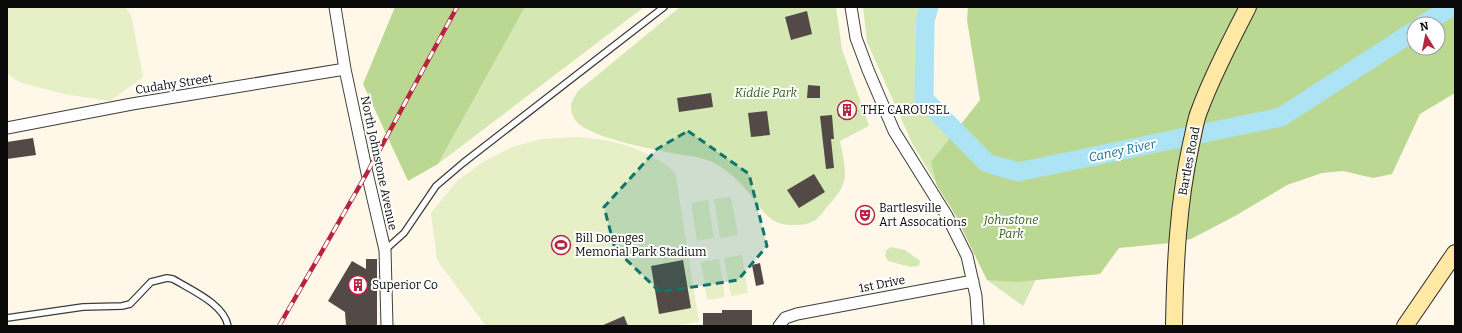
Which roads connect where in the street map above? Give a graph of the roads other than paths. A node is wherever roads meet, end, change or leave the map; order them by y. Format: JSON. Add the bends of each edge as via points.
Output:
{"nodes":[{"id":1,"x":335,"y":7,"type":"edge"},
{"id":2,"x":664,"y":7,"type":"edge"},
{"id":3,"x":851,"y":7,"type":"edge"},
{"id":4,"x":1247,"y":8,"type":"edge"},
{"id":5,"x":345,"y":69,"type":"junction"},
{"id":6,"x":7,"y":128,"type":"edge"},
{"id":7,"x":385,"y":250,"type":"junction"},
{"id":8,"x":1455,"y":253,"type":"edge"},
{"id":9,"x":973,"y":281,"type":"junction"},
{"id":10,"x":7,"y":318,"type":"edge"},
{"id":11,"x":228,"y":326,"type":"edge"},
{"id":12,"x":387,"y":326,"type":"edge"},
{"id":13,"x":780,"y":326,"type":"edge"},
{"id":14,"x":978,"y":326,"type":"edge"},
{"id":15,"x":1174,"y":326,"type":"edge"},
{"id":16,"x":1405,"y":326,"type":"edge"}],
"edges":[{"from":1,"to":5,"type":"street","name":"North Johnstone Avenue"},
{"from":2,"to":7,"type":"lane","via":[[436,186],[404,233]]},
{"from":3,"to":9,"type":"street","via":[[856,38],[891,124],[959,238],[967,256]]},
{"from":4,"to":15,"type":"main road","name":"Bartles Road","via":[[1199,110],[1185,171],[1178,218]]},
{"from":5,"to":6,"type":"street","name":"Cudahy Street","via":[[132,104]]},
{"from":5,"to":7,"type":"street","name":"North Johnstone Avenue"},
{"from":7,"to":12,"type":"street","name":"North Johnstone Avenue"},
{"from":8,"to":16,"type":"main road"},
{"from":9,"to":13,"type":"street","name":"1st Drive","via":[[797,314],[785,318]]},
{"from":9,"to":14,"type":"street"},
{"from":10,"to":11,"type":"lane","via":[[82,307],[122,306],[130,304],[151,282],[167,278],[174,279],[213,303]]}]}
